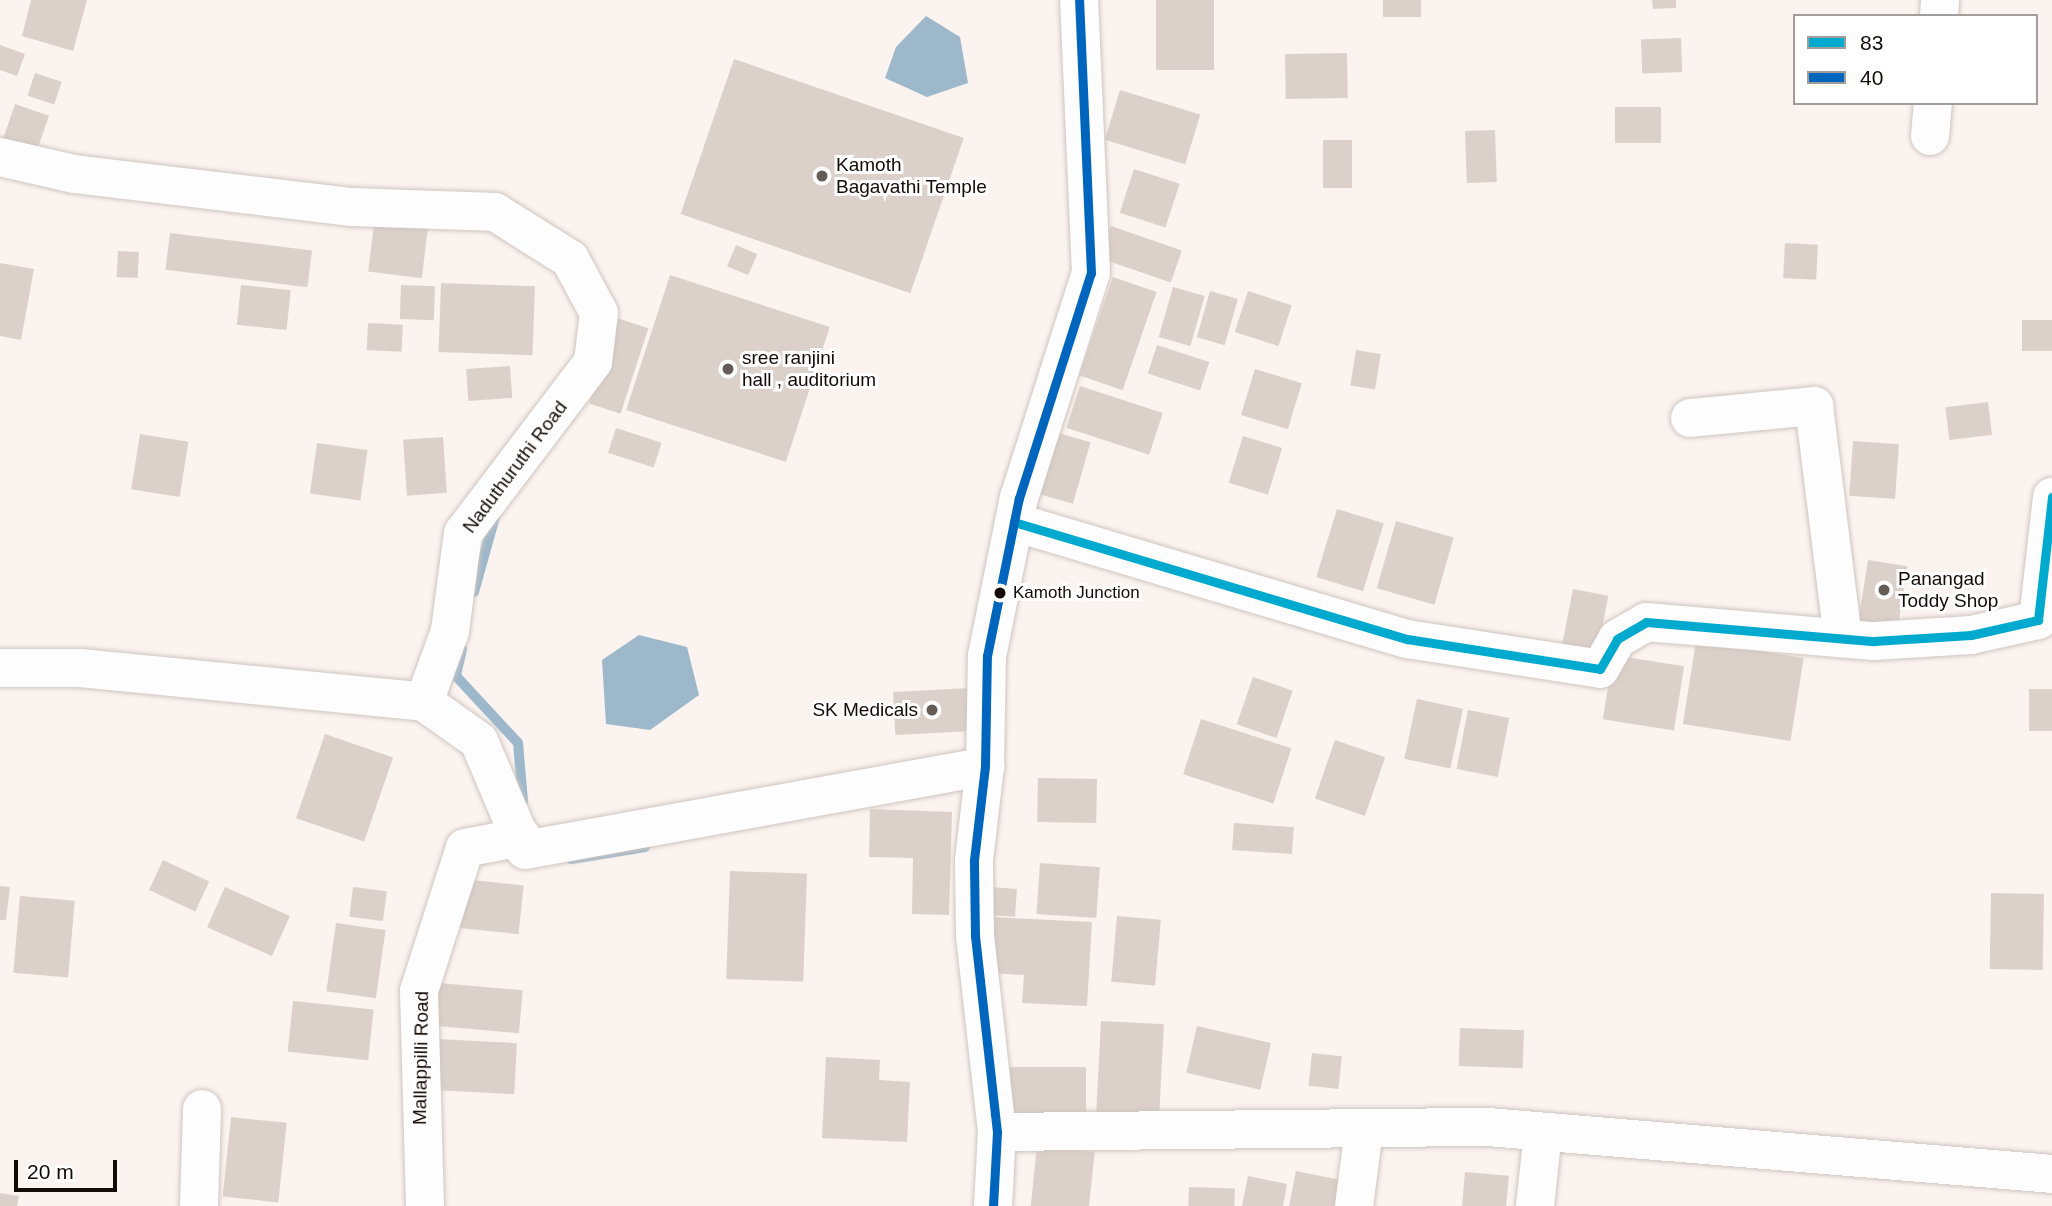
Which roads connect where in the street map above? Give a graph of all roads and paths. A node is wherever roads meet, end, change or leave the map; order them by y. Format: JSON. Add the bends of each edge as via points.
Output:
{"nodes":[{"id":1,"x":1079,"y":0,"type":"edge"},
{"id":2,"x":0,"y":157,"type":"edge"},
{"id":3,"x":1690,"y":418,"type":"dead end"},
{"id":4,"x":2052,"y":497,"type":"edge"},
{"id":5,"x":1014,"y":522,"type":"junction"},
{"id":6,"x":1843,"y":639,"type":"junction"},
{"id":7,"x":0,"y":668,"type":"edge"},
{"id":8,"x":424,"y":702,"type":"junction"},
{"id":9,"x":985,"y":766,"type":"junction"},
{"id":10,"x":522,"y":837,"type":"junction"},
{"id":11,"x":202,"y":1109,"type":"dead end"},
{"id":12,"x":1364,"y":1130,"type":"junction"},
{"id":13,"x":997,"y":1132,"type":"junction"},
{"id":14,"x":1543,"y":1132,"type":"junction"},
{"id":15,"x":2052,"y":1174,"type":"edge"},
{"id":16,"x":199,"y":1206,"type":"edge"},
{"id":17,"x":425,"y":1206,"type":"edge"},
{"id":18,"x":993,"y":1206,"type":"edge"},
{"id":19,"x":1354,"y":1206,"type":"edge"},
{"id":20,"x":1535,"y":1206,"type":"edge"}],
"edges":[{"from":1,"to":5,"type":"street","via":[[1091,272]]},
{"from":2,"to":8,"type":"street","name":"Naduthuruthi Road","via":[[74,174],[352,207],[495,212],[570,260],[599,313],[593,362],[463,533],[450,631]]},
{"from":3,"to":6,"type":"street","via":[[1814,406]]},
{"from":4,"to":6,"type":"street","via":[[2038,620],[1971,635]]},
{"from":5,"to":6,"type":"street","via":[[1407,639],[1560,666],[1600,669],[1617,639],[1646,622]]},
{"from":5,"to":9,"type":"street","via":[[987,656]]},
{"from":7,"to":8,"type":"street","via":[[80,668]]},
{"from":8,"to":10,"type":"street","via":[[479,741]]},
{"from":9,"to":10,"type":"street","via":[[525,850]]},
{"from":9,"to":13,"type":"street","via":[[974,860],[975,936]]},
{"from":10,"to":17,"type":"street","name":"Mallappilli Road","via":[[473,847],[419,991]]},
{"from":11,"to":16,"type":"street"},
{"from":12,"to":13,"type":"street"},
{"from":12,"to":14,"type":"street"},
{"from":12,"to":19,"type":"street"},
{"from":13,"to":18,"type":"street"},
{"from":14,"to":15,"type":"street"},
{"from":14,"to":20,"type":"street"}]}
